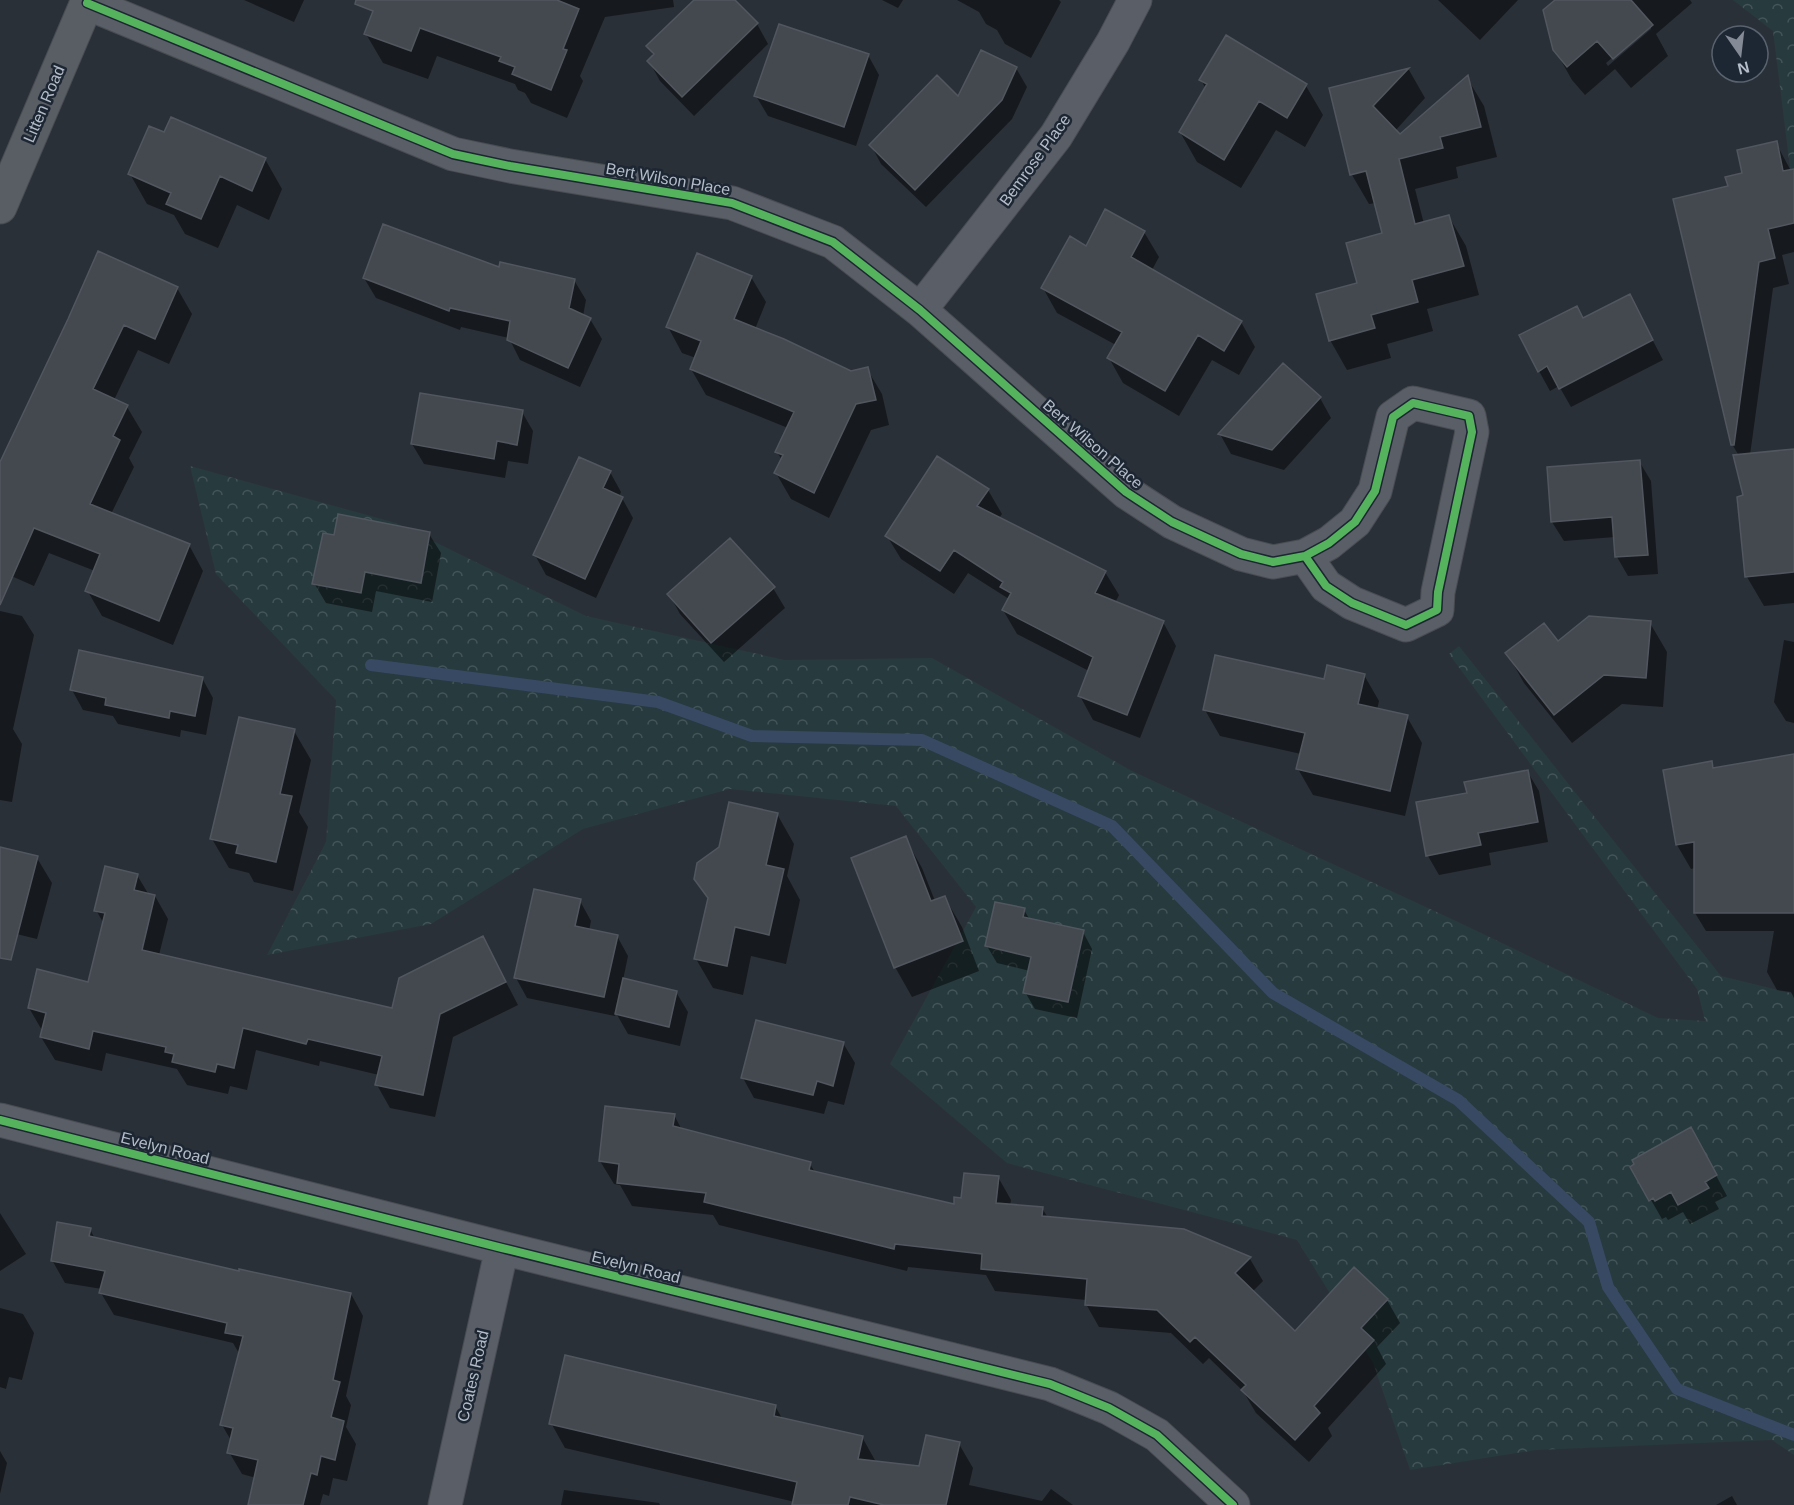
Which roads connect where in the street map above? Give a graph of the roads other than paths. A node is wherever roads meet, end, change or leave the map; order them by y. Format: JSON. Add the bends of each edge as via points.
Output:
{"nodes":[{"id":1,"x":1135,"y":0,"type":"edge"},
{"id":2,"x":87,"y":2,"type":"edge"},
{"id":3,"x":0,"y":207,"type":"edge"},
{"id":4,"x":920,"y":310,"type":"junction"},
{"id":5,"x":1305,"y":556,"type":"junction"},
{"id":6,"x":0,"y":1120,"type":"edge"},
{"id":7,"x":502,"y":1248,"type":"junction"},
{"id":8,"x":445,"y":1505,"type":"edge"},
{"id":9,"x":1233,"y":1505,"type":"edge"}],
"edges":[{"from":1,"to":4,"type":"street","name":"Bemrose Place","via":[[1056,136]]},
{"from":2,"to":3,"type":"street","name":"Litten Road"},
{"from":2,"to":4,"type":"street","name":"Bert Wilson Place","via":[[453,154],[732,203],[832,242]]},
{"from":4,"to":5,"type":"street","name":"Bert Wilson Place","via":[[1125,492],[1172,522],[1242,554],[1273,561]]},
{"from":5,"to":5,"type":"street","name":"Bert Wilson Place","via":[[1355,522],[1365,507],[1375,491],[1392,417],[1413,403],[1469,416],[1472,432],[1437,610],[1406,625],[1353,603],[1326,586]]},
{"from":6,"to":7,"type":"street","name":"Evelyn Road"},
{"from":7,"to":8,"type":"street","name":"Coates Road"},
{"from":7,"to":9,"type":"street","name":"Evelyn Road","via":[[1050,1384],[1109,1408],[1157,1435]]}]}
